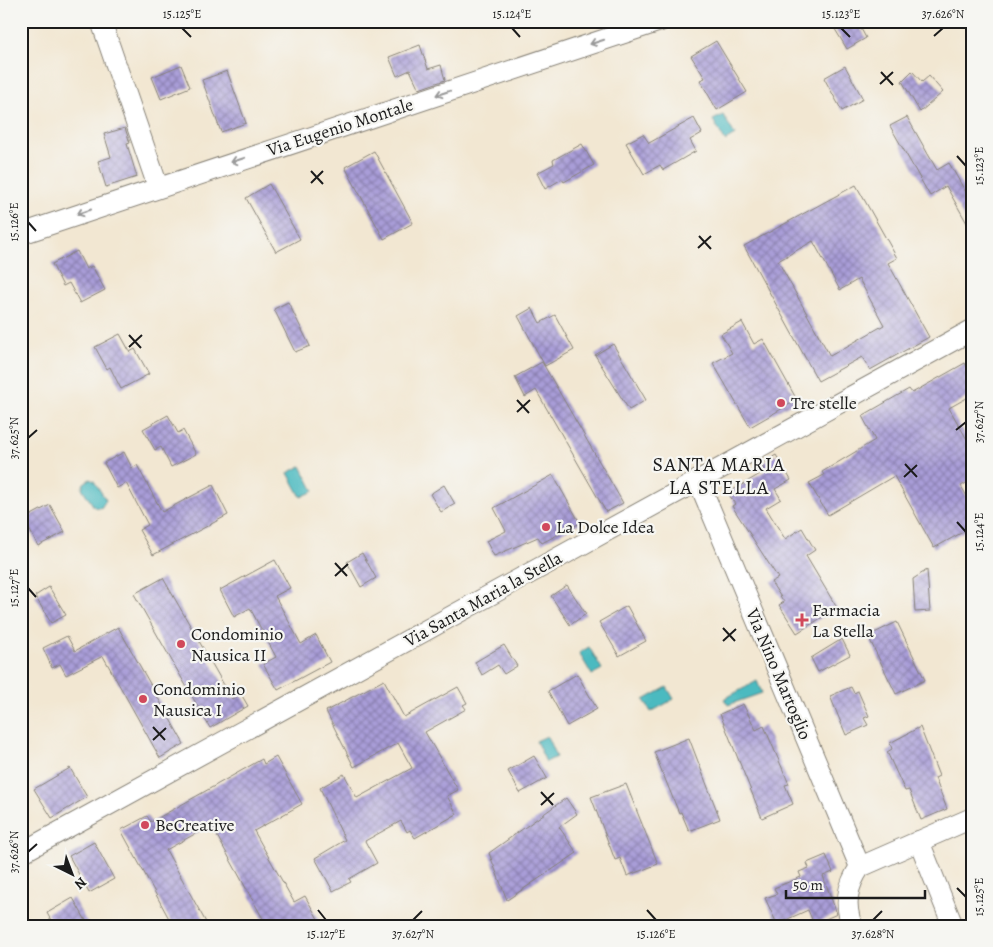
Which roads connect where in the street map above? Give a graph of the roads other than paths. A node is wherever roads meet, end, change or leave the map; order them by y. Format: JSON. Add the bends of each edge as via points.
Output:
{"nodes":[{"id":1,"x":101,"y":21,"type":"edge"},
{"id":2,"x":660,"y":21,"type":"edge"},
{"id":3,"x":158,"y":187,"type":"junction"},
{"id":4,"x":21,"y":234,"type":"edge"},
{"id":5,"x":972,"y":330,"type":"edge"},
{"id":6,"x":698,"y":480,"type":"junction"},
{"id":7,"x":972,"y":818,"type":"edge"},
{"id":8,"x":919,"y":841,"type":"junction"},
{"id":9,"x":21,"y":853,"type":"edge"},
{"id":10,"x":860,"y":868,"type":"junction"},
{"id":11,"x":852,"y":926,"type":"edge"},
{"id":12,"x":953,"y":926,"type":"edge"}],
"edges":[{"from":1,"to":3,"type":"street"},
{"from":2,"to":3,"type":"street","name":"Via Eugenio Montale","one_way":true},
{"from":3,"to":4,"type":"street","name":"Via Eugenio Montale","one_way":true},
{"from":5,"to":6,"type":"street","name":"Via Santa Maria la Stella"},
{"from":6,"to":9,"type":"street","name":"Via Santa Maria la Stella"},
{"from":6,"to":10,"type":"street","name":"Via Nino Martoglio"},
{"from":7,"to":8,"type":"street"},
{"from":8,"to":10,"type":"street"},
{"from":8,"to":12,"type":"street"},
{"from":10,"to":11,"type":"street","via":[[852,879],[847,896]]}]}
